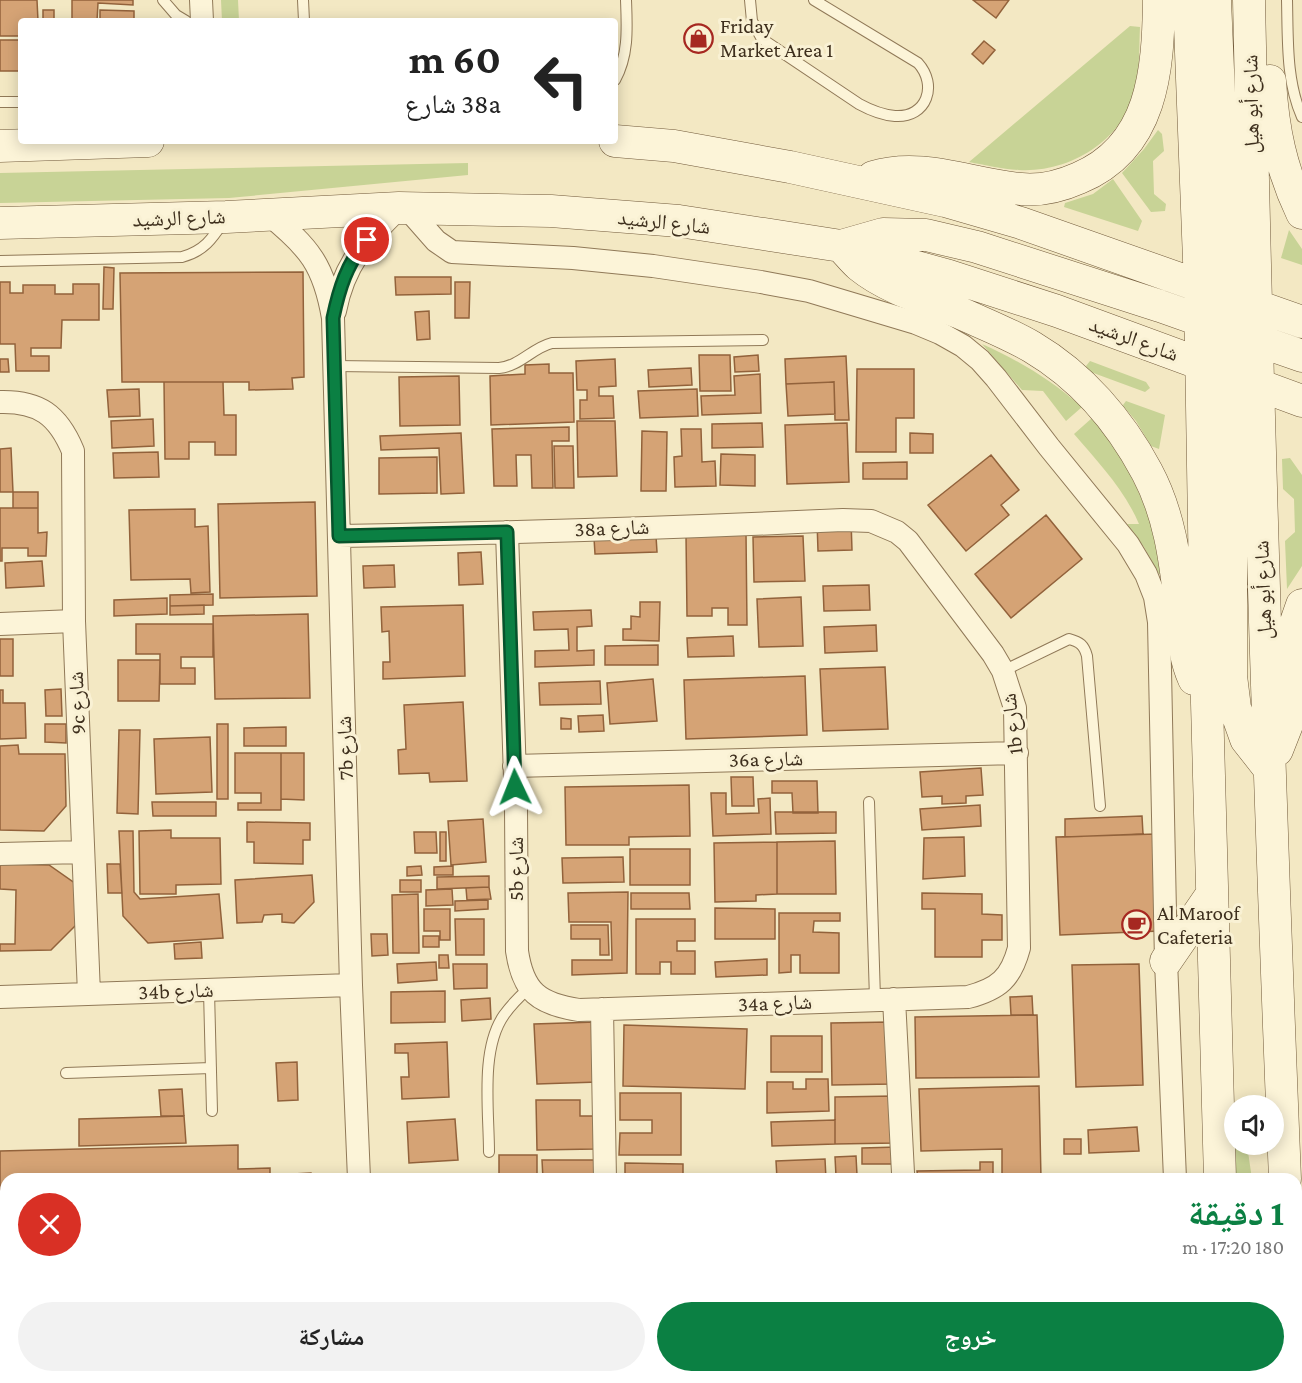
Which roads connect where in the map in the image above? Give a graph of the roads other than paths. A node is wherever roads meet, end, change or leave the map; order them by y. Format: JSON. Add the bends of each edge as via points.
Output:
{"nodes":[{"id":1,"x":163,"y":0,"type":"edge"},
{"id":2,"x":201,"y":0,"type":"edge"},
{"id":3,"x":303,"y":0,"type":"edge"},
{"id":4,"x":626,"y":0,"type":"edge"},
{"id":5,"x":750,"y":0,"type":"edge"},
{"id":6,"x":814,"y":0,"type":"edge"},
{"id":7,"x":1159,"y":0,"type":"edge"},
{"id":8,"x":1190,"y":0,"type":"edge"},
{"id":9,"x":1215,"y":0,"type":"edge"},
{"id":10,"x":1249,"y":0,"type":"edge"},
{"id":11,"x":1266,"y":0,"type":"edge"},
{"id":12,"x":1287,"y":0,"type":"edge"},
{"id":13,"x":181,"y":18,"type":"edge"},
{"id":14,"x":202,"y":18,"type":"edge"},
{"id":15,"x":304,"y":18,"type":"edge"},
{"id":16,"x":618,"y":72,"type":"edge"},
{"id":17,"x":0,"y":102,"type":"edge"},
{"id":18,"x":18,"y":102,"type":"edge"},
{"id":19,"x":1302,"y":117,"type":"edge"},
{"id":20,"x":618,"y":141,"type":"edge"},
{"id":21,"x":50,"y":144,"type":"edge"},
{"id":22,"x":0,"y":146,"type":"edge"},
{"id":23,"x":859,"y":182,"type":"junction"},
{"id":24,"x":403,"y":208,"type":"junction"},
{"id":25,"x":1302,"y":213,"type":"edge"},
{"id":26,"x":268,"y":214,"type":"junction"},
{"id":27,"x":226,"y":217,"type":"junction"},
{"id":28,"x":0,"y":223,"type":"edge"},
{"id":29,"x":841,"y":246,"type":"junction"},
{"id":30,"x":0,"y":261,"type":"edge"},
{"id":31,"x":1200,"y":286,"type":"junction"},
{"id":32,"x":1243,"y":301,"type":"junction"},
{"id":33,"x":333,"y":318,"type":"junction"},
{"id":34,"x":1200,"y":321,"type":"junction"},
{"id":35,"x":1302,"y":322,"type":"edge"},
{"id":36,"x":1243,"y":335,"type":"junction"},
{"id":37,"x":763,"y":340,"type":"dead end"},
{"id":38,"x":1302,"y":356,"type":"edge"},
{"id":39,"x":1200,"y":363,"type":"junction"},
{"id":40,"x":335,"y":366,"type":"junction"},
{"id":41,"x":1244,"y":379,"type":"junction"},
{"id":42,"x":1302,"y":401,"type":"edge"},
{"id":43,"x":0,"y":402,"type":"edge"},
{"id":44,"x":884,"y":525,"type":"joint"},
{"id":45,"x":507,"y":532,"type":"junction"},
{"id":46,"x":339,"y":536,"type":"junction"},
{"id":47,"x":1302,"y":605,"type":"edge"},
{"id":48,"x":75,"y":621,"type":"junction"},
{"id":49,"x":0,"y":624,"type":"edge"},
{"id":50,"x":1003,"y":671,"type":"junction"},
{"id":51,"x":1207,"y":703,"type":"junction"},
{"id":52,"x":1017,"y":753,"type":"junction"},
{"id":53,"x":514,"y":766,"type":"junction"},
{"id":54,"x":1268,"y":767,"type":"junction"},
{"id":55,"x":869,"y":802,"type":"dead end"},
{"id":56,"x":1100,"y":806,"type":"dead end"},
{"id":57,"x":83,"y":852,"type":"junction"},
{"id":58,"x":0,"y":854,"type":"edge"},
{"id":59,"x":1212,"y":894,"type":"junction"},
{"id":60,"x":1166,"y":961,"type":"junction"},
{"id":61,"x":1014,"y":966,"type":"joint"},
{"id":62,"x":351,"y":986,"type":"junction"},
{"id":63,"x":530,"y":988,"type":"junction"},
{"id":64,"x":209,"y":991,"type":"junction"},
{"id":65,"x":89,"y":994,"type":"junction"},
{"id":66,"x":0,"y":997,"type":"edge"},
{"id":67,"x":884,"y":999,"type":"junction"},
{"id":68,"x":602,"y":1009,"type":"junction"},
{"id":69,"x":212,"y":1068,"type":"junction"},
{"id":70,"x":66,"y":1073,"type":"dead end"},
{"id":71,"x":212,"y":1111,"type":"dead end"},
{"id":72,"x":489,"y":1152,"type":"dead end"},
{"id":73,"x":359,"y":1173,"type":"edge"},
{"id":74,"x":605,"y":1173,"type":"edge"},
{"id":75,"x":903,"y":1173,"type":"dead end"},
{"id":76,"x":1175,"y":1173,"type":"edge"},
{"id":77,"x":1220,"y":1173,"type":"edge"},
{"id":78,"x":1285,"y":1173,"type":"edge"}],
"edges":[{"from":1,"to":13,"type":"lane"},
{"from":2,"to":14,"type":"street"},
{"from":3,"to":15,"type":"lane"},
{"from":4,"to":16,"type":"lane","via":[[627,36]]},
{"from":5,"to":6,"type":"lane","via":[[752,21],[762,39],[859,104],[894,116],[920,108],[926,100],[928,80],[918,63]]},
{"from":7,"to":23,"type":"main road","via":[[1154,78],[1143,116],[1134,133],[1105,164],[1087,175],[1044,188],[1022,189],[917,171],[899,171]]},
{"from":8,"to":31,"type":"main road"},
{"from":9,"to":32,"type":"main road","via":[[1225,248]]},
{"from":10,"to":32,"type":"main road","name":"شارع أبو هيل","via":[[1254,259]]},
{"from":11,"to":25,"type":"main road","via":[[1273,125],[1290,190]]},
{"from":12,"to":19,"type":"lane","via":[[1291,80]]},
{"from":17,"to":18,"type":"lane"},
{"from":20,"to":23,"type":"main road","via":[[674,146]]},
{"from":21,"to":22,"type":"main road"},
{"from":23,"to":31,"type":"main road","via":[[1010,220]]},
{"from":24,"to":26,"type":"main road","name":"شارع الرشيد"},
{"from":24,"to":29,"type":"main road","name":"شارع الرشيد","via":[[551,211],[679,221]]},
{"from":24,"to":33,"type":"street","name":"7b شارع","via":[[359,249],[346,271]]},
{"from":24,"to":60,"type":"street","via":[[452,252],[653,266],[809,291],[916,323],[955,342],[980,360],[1128,544],[1155,597],[1159,622]]},
{"from":26,"to":27,"type":"main road","name":"شارع الرشيد"},
{"from":26,"to":33,"type":"street","name":"7b شارع","via":[[296,237],[321,271]]},
{"from":27,"to":28,"type":"main road","name":"شارع الرشيد"},
{"from":27,"to":30,"type":"lane","via":[[204,248],[182,257]]},
{"from":29,"to":34,"type":"main road","via":[[883,234],[927,235],[977,247]]},
{"from":29,"to":39,"type":"main road","name":"شارع الرشيد","via":[[949,276]]},
{"from":29,"to":51,"type":"main road","via":[[881,280],[1032,347],[1068,372],[1098,401],[1137,455],[1165,513],[1175,555],[1185,655]]},
{"from":31,"to":32,"type":"main road"},
{"from":31,"to":34,"type":"main road"},
{"from":32,"to":35,"type":"main road"},
{"from":32,"to":36,"type":"main road","name":"شارع أبو هيل"},
{"from":33,"to":40,"type":"street","name":"7b شارع"},
{"from":34,"to":36,"type":"main road"},
{"from":34,"to":39,"type":"main road"},
{"from":36,"to":38,"type":"main road"},
{"from":36,"to":41,"type":"main road","name":"شارع أبو هيل"},
{"from":37,"to":40,"type":"lane","via":[[552,343],[499,368]]},
{"from":39,"to":41,"type":"main road","name":"شارع الرشيد"},
{"from":39,"to":51,"type":"main road"},
{"from":40,"to":46,"type":"street","name":"7b شارع"},
{"from":41,"to":42,"type":"main road","name":"شارع الرشيد"},
{"from":41,"to":54,"type":"main road","name":"شارع أبو هيل","via":[[1231,676],[1235,708],[1246,739]]},
{"from":43,"to":48,"type":"street","name":"9c شارع","via":[[37,407],[53,418],[73,451]]},
{"from":44,"to":45,"type":"street","name":"38a شارع","via":[[843,520]]},
{"from":44,"to":50,"type":"street","name":"1b شارع","via":[[917,552]]},
{"from":45,"to":46,"type":"street","name":"38a شارع"},
{"from":45,"to":53,"type":"street","name":"5b شارع"},
{"from":46,"to":62,"type":"street","name":"7b شارع"},
{"from":47,"to":54,"type":"main road","via":[[1294,627],[1288,722]]},
{"from":48,"to":49,"type":"street"},
{"from":48,"to":57,"type":"street","name":"9c شارع"},
{"from":50,"to":52,"type":"street","name":"1b شارع","via":[[1015,708]]},
{"from":50,"to":56,"type":"lane","via":[[1069,639],[1084,648]]},
{"from":51,"to":59,"type":"main road"},
{"from":52,"to":53,"type":"street","name":"36a شارع"},
{"from":52,"to":61,"type":"street","name":"1b شارع","via":[[1019,948]]},
{"from":53,"to":63,"type":"street","name":"5b شارع","via":[[517,951],[520,970]]},
{"from":54,"to":78,"type":"main road"},
{"from":55,"to":67,"type":"lane"},
{"from":57,"to":58,"type":"street"},
{"from":57,"to":65,"type":"street","name":"9c شارع"},
{"from":59,"to":60,"type":"main road"},
{"from":59,"to":77,"type":"main road"},
{"from":60,"to":76,"type":"street"},
{"from":61,"to":67,"type":"street","name":"34a شارع","via":[[1003,982],[968,997]]},
{"from":62,"to":64,"type":"street","name":"34b شارع"},
{"from":62,"to":73,"type":"street","name":"7b شارع"},
{"from":63,"to":68,"type":"street","name":"34a شارع","via":[[542,1000],[560,1007]]},
{"from":63,"to":72,"type":"lane","via":[[504,1015],[491,1044]]},
{"from":64,"to":65,"type":"street","name":"34b شارع"},
{"from":64,"to":69,"type":"lane"},
{"from":65,"to":66,"type":"street","name":"34b شارع"},
{"from":67,"to":68,"type":"street","name":"34a شارع"},
{"from":67,"to":75,"type":"street"},
{"from":68,"to":74,"type":"street"},
{"from":69,"to":70,"type":"lane"},
{"from":69,"to":71,"type":"lane"}]}
